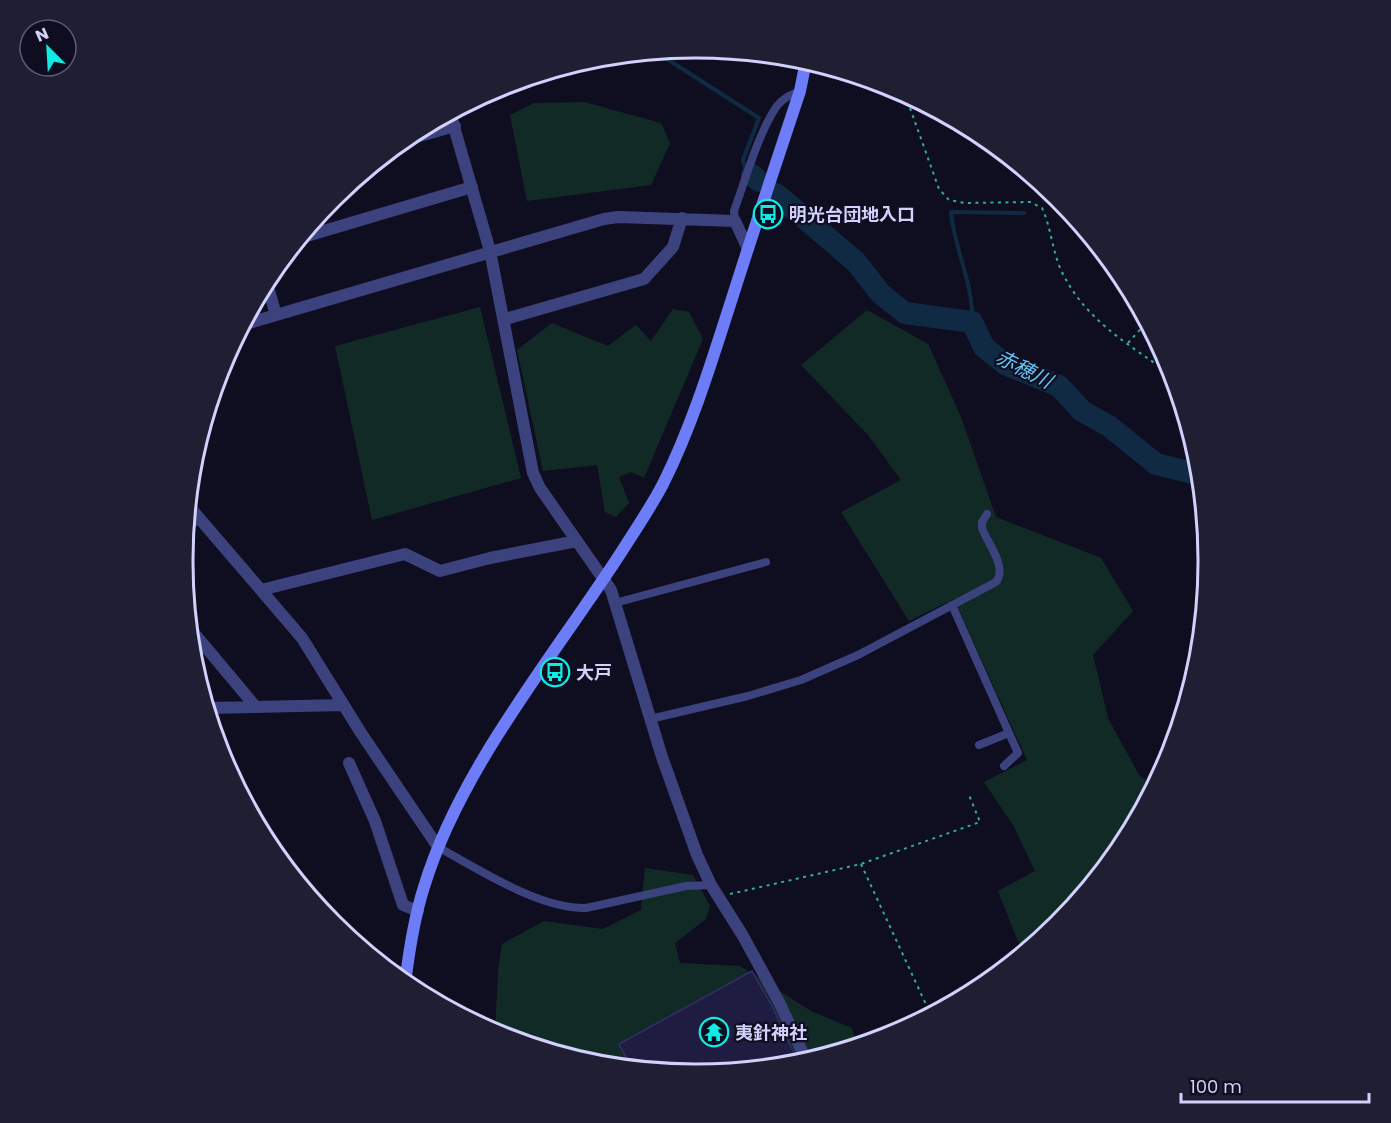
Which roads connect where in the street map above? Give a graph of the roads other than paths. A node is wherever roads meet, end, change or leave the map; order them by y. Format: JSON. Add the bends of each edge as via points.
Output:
{"nodes":[{"id":1,"x":804,"y":71,"type":"edge"},
{"id":2,"x":800,"y":91,"type":"junction"},
{"id":3,"x":453,"y":121,"type":"edge"},
{"id":4,"x":455,"y":126,"type":"junction"},
{"id":5,"x":434,"y":132,"type":"edge"},
{"id":6,"x":472,"y":187,"type":"junction"},
{"id":7,"x":681,"y":218,"type":"junction"},
{"id":8,"x":735,"y":221,"type":"junction"},
{"id":9,"x":314,"y":234,"type":"edge"},
{"id":10,"x":748,"y":249,"type":"junction"},
{"id":11,"x":490,"y":252,"type":"junction"},
{"id":12,"x":270,"y":293,"type":"edge"},
{"id":13,"x":276,"y":315,"type":"junction"},
{"id":14,"x":504,"y":319,"type":"junction"},
{"id":15,"x":253,"y":322,"type":"edge"},
{"id":16,"x":195,"y":514,"type":"edge"},
{"id":17,"x":987,"y":514,"type":"dead end"},
{"id":18,"x":198,"y":517,"type":"junction"},
{"id":19,"x":195,"y":520,"type":"edge"},
{"id":20,"x":577,"y":541,"type":"junction"},
{"id":21,"x":766,"y":562,"type":"dead end"},
{"id":22,"x":605,"y":578,"type":"junction"},
{"id":23,"x":261,"y":590,"type":"junction"},
{"id":24,"x":615,"y":603,"type":"junction"},
{"id":25,"x":952,"y":605,"type":"junction"},
{"id":26,"x":199,"y":639,"type":"edge"},
{"id":27,"x":344,"y":705,"type":"junction"},
{"id":28,"x":255,"y":706,"type":"junction"},
{"id":29,"x":215,"y":708,"type":"edge"},
{"id":30,"x":650,"y":719,"type":"junction"},
{"id":31,"x":1009,"y":734,"type":"junction"},
{"id":32,"x":979,"y":745,"type":"dead end"},
{"id":33,"x":350,"y":763,"type":"dead end"},
{"id":34,"x":1004,"y":766,"type":"dead end"},
{"id":35,"x":438,"y":847,"type":"junction"},
{"id":36,"x":711,"y":885,"type":"junction"},
{"id":37,"x":418,"y":911,"type":"junction"},
{"id":38,"x":406,"y":973,"type":"edge"},
{"id":39,"x":803,"y":1053,"type":"edge"}],
"edges":[{"from":1,"to":2,"type":"street"},
{"from":2,"to":8,"type":"lane","via":[[777,106],[765,127],[734,210]]},
{"from":2,"to":10,"type":"street"},
{"from":3,"to":4,"type":"street"},
{"from":4,"to":5,"type":"street"},
{"from":4,"to":6,"type":"street"},
{"from":6,"to":9,"type":"street"},
{"from":6,"to":11,"type":"street"},
{"from":7,"to":8,"type":"street"},
{"from":7,"to":11,"type":"street","via":[[604,219]]},
{"from":7,"to":14,"type":"street","via":[[672,247],[644,279]]},
{"from":8,"to":10,"type":"street"},
{"from":10,"to":22,"type":"street","via":[[680,448],[663,485]]},
{"from":11,"to":13,"type":"street"},
{"from":11,"to":14,"type":"street"},
{"from":12,"to":13,"type":"street"},
{"from":13,"to":15,"type":"street"},
{"from":14,"to":20,"type":"street","via":[[534,473]]},
{"from":16,"to":18,"type":"street"},
{"from":17,"to":25,"type":"lane","via":[[982,528],[1001,568],[1000,577]]},
{"from":18,"to":19,"type":"street"},
{"from":18,"to":23,"type":"street"},
{"from":20,"to":22,"type":"street"},
{"from":20,"to":23,"type":"street","via":[[440,571],[405,554]]},
{"from":21,"to":24,"type":"lane"},
{"from":22,"to":24,"type":"street"},
{"from":22,"to":35,"type":"street","via":[[483,760]]},
{"from":23,"to":27,"type":"street","via":[[302,638]]},
{"from":24,"to":30,"type":"street"},
{"from":25,"to":30,"type":"lane","via":[[801,680]]},
{"from":25,"to":31,"type":"lane"},
{"from":26,"to":28,"type":"street"},
{"from":27,"to":28,"type":"street"},
{"from":27,"to":35,"type":"street"},
{"from":28,"to":29,"type":"street"},
{"from":30,"to":36,"type":"street","via":[[677,802]]},
{"from":31,"to":32,"type":"lane"},
{"from":31,"to":34,"type":"lane","via":[[1018,753]]},
{"from":33,"to":37,"type":"street","via":[[403,904]]},
{"from":35,"to":36,"type":"lane","via":[[490,876],[574,908],[686,886]]},
{"from":35,"to":37,"type":"street"},
{"from":36,"to":39,"type":"street","via":[[743,936]]},
{"from":37,"to":38,"type":"street"}]}
